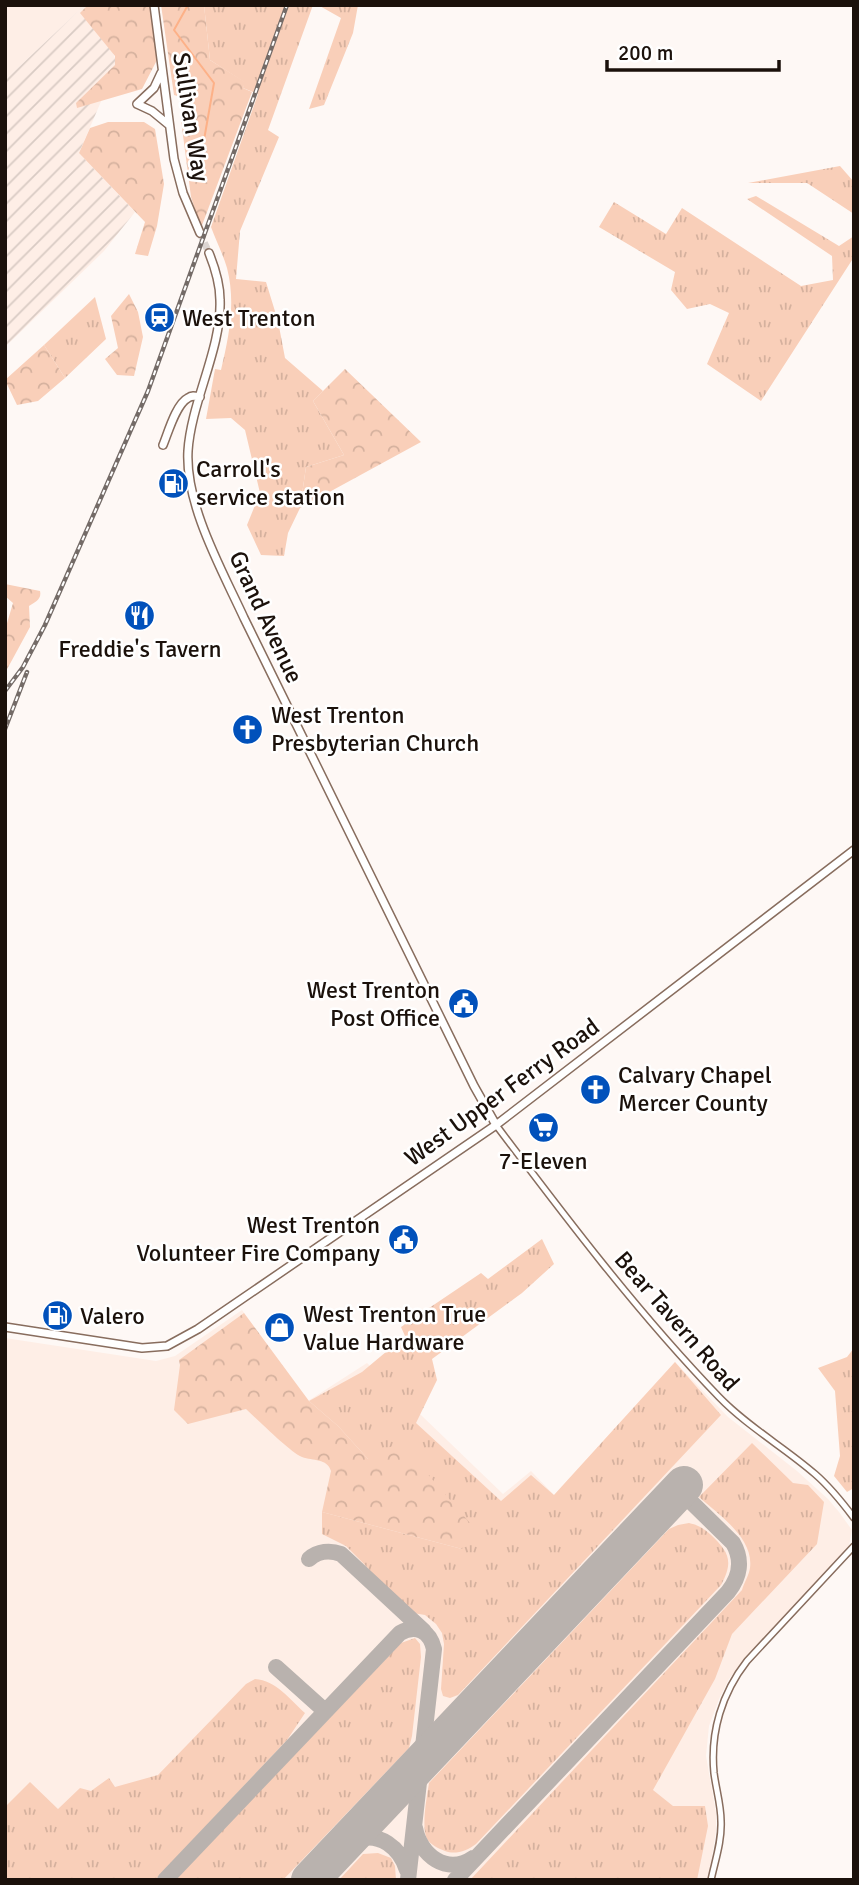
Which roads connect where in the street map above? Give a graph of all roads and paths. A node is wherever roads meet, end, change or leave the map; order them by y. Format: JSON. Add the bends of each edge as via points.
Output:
{"nodes":[{"id":1,"x":154,"y":5,"type":"edge"},
{"id":2,"x":162,"y":69,"type":"junction"},
{"id":3,"x":170,"y":125,"type":"junction"},
{"id":4,"x":200,"y":233,"type":"tunnel mouth"},
{"id":5,"x":209,"y":253,"type":"tunnel mouth"},
{"id":6,"x":200,"y":397,"type":"junction"},
{"id":7,"x":163,"y":445,"type":"dead end"},
{"id":8,"x":854,"y":850,"type":"edge"},
{"id":9,"x":496,"y":1125,"type":"junction"},
{"id":10,"x":5,"y":1326,"type":"edge"},
{"id":11,"x":854,"y":1518,"type":"edge"},
{"id":12,"x":854,"y":1548,"type":"edge"},
{"id":13,"x":711,"y":1880,"type":"edge"}],
"edges":[{"from":1,"to":2,"type":"main road","name":"Sullivan Way"},
{"from":2,"to":3,"type":"main road","name":"Sullivan Way"},
{"from":2,"to":3,"type":"main road","via":[[154,88],[137,104]]},
{"from":3,"to":4,"type":"main road","name":"Sullivan Way","via":[[178,178]]},
{"from":5,"to":6,"type":"main road","name":"Grand Avenue","via":[[219,287],[220,315]]},
{"from":6,"to":7,"type":"main road","via":[[185,400]]},
{"from":6,"to":9,"type":"main road","name":"Grand Avenue","via":[[190,433],[188,467],[210,544]]},
{"from":8,"to":9,"type":"main road","name":"West Upper Ferry Road"},
{"from":9,"to":10,"type":"main road","name":"West Upper Ferry Road","via":[[176,1342],[142,1348]]},
{"from":9,"to":11,"type":"street","name":"Bear Tavern Road","via":[[593,1251],[719,1397],[814,1473]]},
{"from":12,"to":13,"type":"street","via":[[755,1651],[724,1698],[713,1749],[722,1822]]}]}
